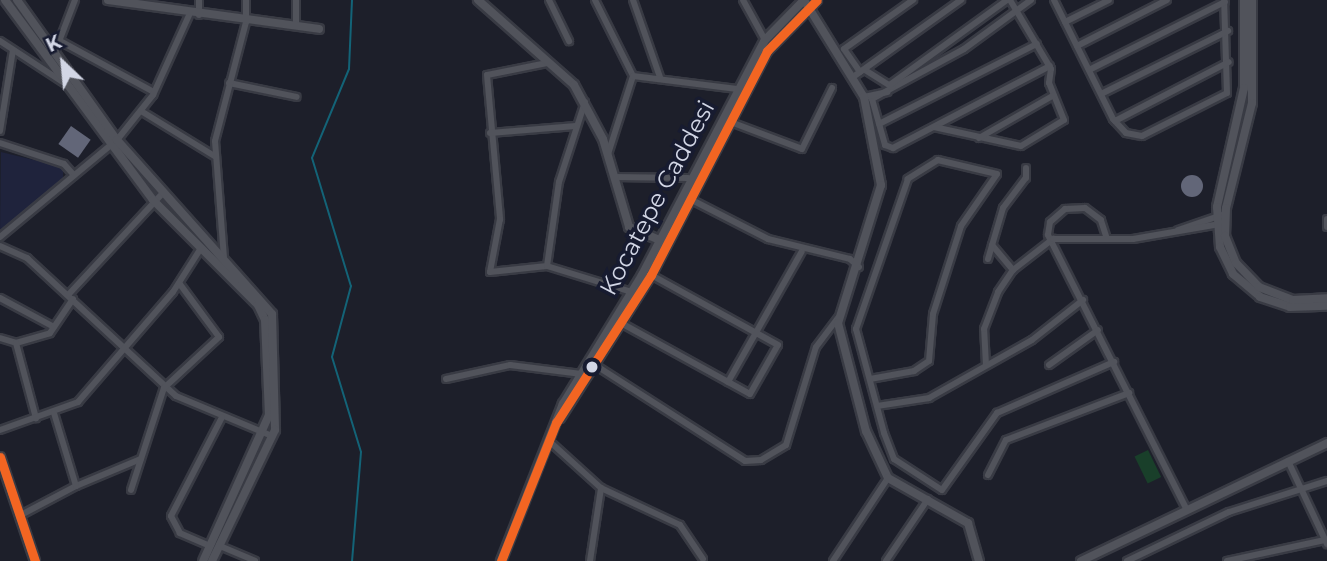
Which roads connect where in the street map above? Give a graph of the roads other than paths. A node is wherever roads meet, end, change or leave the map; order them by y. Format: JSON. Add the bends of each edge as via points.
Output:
{"nodes":[{"id":1,"x":5,"y":0,"type":"edge"},
{"id":2,"x":17,"y":0,"type":"edge"},
{"id":3,"x":75,"y":0,"type":"edge"},
{"id":4,"x":108,"y":0,"type":"edge"},
{"id":5,"x":199,"y":0,"type":"edge"},
{"id":6,"x":246,"y":0,"type":"edge"},
{"id":7,"x":296,"y":0,"type":"edge"},
{"id":8,"x":478,"y":0,"type":"edge"},
{"id":9,"x":549,"y":0,"type":"edge"},
{"id":10,"x":595,"y":0,"type":"edge"},
{"id":11,"x":633,"y":0,"type":"edge"},
{"id":12,"x":743,"y":0,"type":"edge"},
{"id":13,"x":913,"y":0,"type":"edge"},
{"id":14,"x":961,"y":0,"type":"edge"},
{"id":15,"x":1009,"y":0,"type":"edge"},
{"id":16,"x":1031,"y":0,"type":"edge"},
{"id":17,"x":1054,"y":0,"type":"edge"},
{"id":18,"x":1109,"y":0,"type":"edge"},
{"id":19,"x":1167,"y":0,"type":"edge"},
{"id":20,"x":1244,"y":0,"type":"edge"},
{"id":21,"x":1252,"y":0,"type":"edge"},
{"id":22,"x":1225,"y":1,"type":"edge"},
{"id":23,"x":139,"y":2,"type":"edge"},
{"id":24,"x":808,"y":2,"type":"edge"},
{"id":25,"x":1017,"y":10,"type":"junction"},
{"id":26,"x":195,"y":14,"type":"junction"},
{"id":27,"x":246,"y":22,"type":"junction"},
{"id":28,"x":1065,"y":22,"type":"junction"},
{"id":29,"x":296,"y":26,"type":"junction"},
{"id":30,"x":319,"y":29,"type":"dead end"},
{"id":31,"x":1228,"y":31,"type":"junction"},
{"id":32,"x":765,"y":40,"type":"junction"},
{"id":33,"x":0,"y":41,"type":"edge"},
{"id":34,"x":60,"y":41,"type":"junction"},
{"id":35,"x":569,"y":41,"type":"dead end"},
{"id":36,"x":1037,"y":44,"type":"junction"},
{"id":37,"x":1077,"y":46,"type":"junction"},
{"id":38,"x":13,"y":50,"type":"junction"},
{"id":39,"x":55,"y":52,"type":"junction"},
{"id":40,"x":1229,"y":62,"type":"junction"},
{"id":41,"x":548,"y":63,"type":"junction"},
{"id":42,"x":1050,"y":66,"type":"junction"},
{"id":43,"x":1089,"y":70,"type":"junction"},
{"id":44,"x":859,"y":73,"type":"junction"},
{"id":45,"x":633,"y":76,"type":"junction"},
{"id":46,"x":660,"y":77,"type":"junction"},
{"id":47,"x":229,"y":83,"type":"junction"},
{"id":48,"x":0,"y":86,"type":"edge"},
{"id":49,"x":71,"y":88,"type":"junction"},
{"id":50,"x":832,"y":88,"type":"dead end"},
{"id":51,"x":890,"y":88,"type":"junction"},
{"id":52,"x":737,"y":89,"type":"junction"},
{"id":53,"x":7,"y":91,"type":"junction"},
{"id":54,"x":154,"y":92,"type":"junction"},
{"id":55,"x":1101,"y":94,"type":"junction"},
{"id":56,"x":1054,"y":95,"type":"junction"},
{"id":57,"x":297,"y":97,"type":"dead end"},
{"id":58,"x":864,"y":97,"type":"junction"},
{"id":59,"x":585,"y":102,"type":"junction"},
{"id":60,"x":141,"y":111,"type":"junction"},
{"id":61,"x":728,"y":121,"type":"junction"},
{"id":62,"x":1115,"y":121,"type":"junction"},
{"id":63,"x":879,"y":124,"type":"junction"},
{"id":64,"x":576,"y":125,"type":"junction"},
{"id":65,"x":934,"y":127,"type":"junction"},
{"id":66,"x":0,"y":131,"type":"edge"},
{"id":67,"x":490,"y":133,"type":"junction"},
{"id":68,"x":979,"y":138,"type":"junction"},
{"id":69,"x":115,"y":142,"type":"junction"},
{"id":70,"x":0,"y":143,"type":"edge"},
{"id":71,"x":608,"y":156,"type":"junction"},
{"id":72,"x":216,"y":157,"type":"junction"},
{"id":73,"x":1026,"y":168,"type":"dead end"},
{"id":74,"x":74,"y":175,"type":"junction"},
{"id":75,"x":614,"y":177,"type":"junction"},
{"id":76,"x":688,"y":178,"type":"junction"},
{"id":77,"x":162,"y":194,"type":"junction"},
{"id":78,"x":688,"y":198,"type":"junction"},
{"id":79,"x":153,"y":200,"type":"junction"},
{"id":80,"x":1327,"y":219,"type":"edge"},
{"id":81,"x":1220,"y":220,"type":"junction"},
{"id":82,"x":1327,"y":227,"type":"edge"},
{"id":83,"x":0,"y":237,"type":"edge"},
{"id":84,"x":1053,"y":239,"type":"junction"},
{"id":85,"x":1107,"y":239,"type":"junction"},
{"id":86,"x":662,"y":242,"type":"junction"},
{"id":87,"x":992,"y":245,"type":"junction"},
{"id":88,"x":0,"y":246,"type":"edge"},
{"id":89,"x":201,"y":248,"type":"junction"},
{"id":90,"x":802,"y":251,"type":"junction"},
{"id":91,"x":224,"y":258,"type":"junction"},
{"id":92,"x":988,"y":259,"type":"dead end"},
{"id":93,"x":547,"y":267,"type":"junction"},
{"id":94,"x":859,"y":267,"type":"junction"},
{"id":95,"x":1013,"y":270,"type":"junction"},
{"id":96,"x":651,"y":275,"type":"junction"},
{"id":97,"x":179,"y":283,"type":"junction"},
{"id":98,"x":632,"y":292,"type":"junction"},
{"id":99,"x":71,"y":296,"type":"junction"},
{"id":100,"x":0,"y":298,"type":"edge"},
{"id":101,"x":1327,"y":298,"type":"edge"},
{"id":102,"x":1083,"y":300,"type":"junction"},
{"id":103,"x":1327,"y":306,"type":"edge"},
{"id":104,"x":838,"y":318,"type":"junction"},
{"id":105,"x":621,"y":323,"type":"junction"},
{"id":106,"x":54,"y":327,"type":"junction"},
{"id":107,"x":1098,"y":330,"type":"junction"},
{"id":108,"x":757,"y":333,"type":"junction"},
{"id":109,"x":0,"y":338,"type":"edge"},
{"id":110,"x":16,"y":343,"type":"junction"},
{"id":111,"x":122,"y":345,"type":"junction"},
{"id":112,"x":1114,"y":362,"type":"junction"},
{"id":113,"x":594,"y":365,"type":"junction"},
{"id":114,"x":985,"y":365,"type":"junction"},
{"id":115,"x":1049,"y":365,"type":"dead end"},
{"id":116,"x":581,"y":374,"type":"junction"},
{"id":117,"x":446,"y":379,"type":"dead end"},
{"id":118,"x":870,"y":379,"type":"junction"},
{"id":119,"x":728,"y":382,"type":"junction"},
{"id":120,"x":164,"y":388,"type":"junction"},
{"id":121,"x":1129,"y":393,"type":"junction"},
{"id":122,"x":877,"y":406,"type":"junction"},
{"id":123,"x":54,"y":413,"type":"junction"},
{"id":124,"x":222,"y":417,"type":"junction"},
{"id":125,"x":36,"y":418,"type":"junction"},
{"id":126,"x":556,"y":423,"type":"junction"},
{"id":127,"x":0,"y":430,"type":"edge"},
{"id":128,"x":268,"y":434,"type":"junction"},
{"id":129,"x":548,"y":440,"type":"junction"},
{"id":130,"x":1327,"y":443,"type":"edge"},
{"id":131,"x":0,"y":457,"type":"edge"},
{"id":132,"x":141,"y":459,"type":"junction"},
{"id":133,"x":1288,"y":461,"type":"junction"},
{"id":134,"x":988,"y":475,"type":"dead end"},
{"id":135,"x":888,"y":478,"type":"junction"},
{"id":136,"x":1327,"y":481,"type":"edge"},
{"id":137,"x":76,"y":486,"type":"junction"},
{"id":138,"x":601,"y":488,"type":"junction"},
{"id":139,"x":131,"y":489,"type":"dead end"},
{"id":140,"x":1303,"y":492,"type":"junction"},
{"id":141,"x":928,"y":499,"type":"junction"},
{"id":142,"x":1187,"y":510,"type":"junction"},
{"id":143,"x":19,"y":516,"type":"junction"},
{"id":144,"x":1325,"y":538,"type":"edge"},
{"id":145,"x":215,"y":546,"type":"junction"},
{"id":146,"x":1099,"y":557,"type":"edge"},
{"id":147,"x":703,"y":560,"type":"edge"},
{"id":148,"x":35,"y":561,"type":"edge"},
{"id":149,"x":203,"y":561,"type":"edge"},
{"id":150,"x":212,"y":561,"type":"edge"},
{"id":151,"x":254,"y":561,"type":"edge"},
{"id":152,"x":501,"y":561,"type":"edge"},
{"id":153,"x":590,"y":561,"type":"edge"},
{"id":154,"x":833,"y":561,"type":"edge"},
{"id":155,"x":886,"y":561,"type":"edge"},
{"id":156,"x":979,"y":561,"type":"edge"},
{"id":157,"x":1081,"y":561,"type":"edge"},
{"id":158,"x":1127,"y":561,"type":"edge"},
{"id":159,"x":1227,"y":561,"type":"edge"}],
"edges":[{"from":1,"to":49,"type":"main road"},
{"from":2,"to":39,"type":"main road"},
{"from":3,"to":34,"type":"street"},
{"from":4,"to":23,"type":"main road"},
{"from":5,"to":26,"type":"street"},
{"from":6,"to":27,"type":"street"},
{"from":7,"to":29,"type":"street"},
{"from":8,"to":41,"type":"main road"},
{"from":9,"to":35,"type":"street"},
{"from":10,"to":45,"type":"street"},
{"from":11,"to":46,"type":"street"},
{"from":12,"to":32,"type":"street"},
{"from":13,"to":44,"type":"street","via":[[844,49]]},
{"from":14,"to":44,"type":"street"},
{"from":15,"to":25,"type":"street"},
{"from":15,"to":51,"type":"street"},
{"from":16,"to":25,"type":"street"},
{"from":17,"to":28,"type":"street"},
{"from":18,"to":28,"type":"street"},
{"from":19,"to":37,"type":"street"},
{"from":20,"to":81,"type":"main road","via":[[1241,118]]},
{"from":21,"to":81,"type":"main road","via":[[1252,103]]},
{"from":22,"to":31,"type":"street"},
{"from":22,"to":43,"type":"street"},
{"from":23,"to":26,"type":"main road"},
{"from":24,"to":32,"type":"main road","name":"Kocatepe Caddesi"},
{"from":24,"to":44,"type":"main road"},
{"from":24,"to":61,"type":"main road","name":"Kocatepe Caddesi","via":[[773,41]]},
{"from":25,"to":36,"type":"street"},
{"from":25,"to":51,"type":"street","via":[[964,50]]},
{"from":26,"to":27,"type":"main road"},
{"from":26,"to":54,"type":"street"},
{"from":27,"to":29,"type":"main road"},
{"from":27,"to":47,"type":"street"},
{"from":28,"to":37,"type":"street"},
{"from":29,"to":30,"type":"main road"},
{"from":31,"to":40,"type":"street"},
{"from":31,"to":55,"type":"street"},
{"from":32,"to":52,"type":"main road","name":"Kocatepe Caddesi"},
{"from":33,"to":38,"type":"street"},
{"from":34,"to":39,"type":"street"},
{"from":34,"to":54,"type":"street"},
{"from":36,"to":42,"type":"street"},
{"from":36,"to":63,"type":"street"},
{"from":37,"to":43,"type":"street"},
{"from":38,"to":49,"type":"street"},
{"from":38,"to":53,"type":"street"},
{"from":39,"to":69,"type":"main road"},
{"from":40,"to":62,"type":"street"},
{"from":40,"to":62,"type":"street","via":[[1227,93],[1148,135],[1126,133]]},
{"from":41,"to":59,"type":"main road"},
{"from":41,"to":67,"type":"street","via":[[487,75]]},
{"from":42,"to":56,"type":"street"},
{"from":42,"to":65,"type":"street"},
{"from":43,"to":55,"type":"street"},
{"from":44,"to":51,"type":"street"},
{"from":44,"to":58,"type":"main road"},
{"from":45,"to":46,"type":"street"},
{"from":45,"to":71,"type":"street"},
{"from":46,"to":52,"type":"street"},
{"from":47,"to":57,"type":"street"},
{"from":47,"to":72,"type":"street"},
{"from":48,"to":53,"type":"street"},
{"from":49,"to":69,"type":"main road"},
{"from":50,"to":61,"type":"street","via":[[802,149]]},
{"from":51,"to":58,"type":"street"},
{"from":51,"to":63,"type":"street","via":[[872,100]]},
{"from":52,"to":76,"type":"main road","name":"Kocatepe Caddesi"},
{"from":53,"to":66,"type":"street"},
{"from":54,"to":60,"type":"street"},
{"from":55,"to":62,"type":"street"},
{"from":56,"to":68,"type":"street"},
{"from":56,"to":68,"type":"street","via":[[1065,120],[1021,146]]},
{"from":58,"to":94,"type":"main road","via":[[881,185]]},
{"from":59,"to":64,"type":"street"},
{"from":59,"to":71,"type":"main road"},
{"from":60,"to":69,"type":"street"},
{"from":60,"to":72,"type":"street"},
{"from":61,"to":78,"type":"main road","name":"Kocatepe Caddesi"},
{"from":63,"to":65,"type":"street","via":[[890,148]]},
{"from":64,"to":67,"type":"street"},
{"from":64,"to":93,"type":"street","via":[[559,181]]},
{"from":65,"to":68,"type":"street"},
{"from":67,"to":93,"type":"street","via":[[500,219],[490,272]]},
{"from":69,"to":74,"type":"street"},
{"from":69,"to":77,"type":"main road"},
{"from":69,"to":79,"type":"main road"},
{"from":70,"to":74,"type":"street","via":[[64,164]]},
{"from":71,"to":75,"type":"main road"},
{"from":72,"to":91,"type":"street"},
{"from":73,"to":87,"type":"street"},
{"from":74,"to":83,"type":"street"},
{"from":75,"to":76,"type":"street"},
{"from":75,"to":86,"type":"main road","via":[[629,227]]},
{"from":76,"to":86,"type":"main road","name":"Kocatepe Caddesi"},
{"from":77,"to":79,"type":"street"},
{"from":77,"to":91,"type":"main road"},
{"from":78,"to":86,"type":"main road","name":"Kocatepe Caddesi"},
{"from":78,"to":90,"type":"street"},
{"from":79,"to":89,"type":"main road"},
{"from":79,"to":99,"type":"street"},
{"from":80,"to":82,"type":"street"},
{"from":81,"to":85,"type":"street"},
{"from":81,"to":101,"type":"main road","via":[[1236,263],[1259,287],[1293,300]]},
{"from":81,"to":103,"type":"main road","via":[[1225,261],[1252,293],[1283,306]]},
{"from":84,"to":85,"type":"street"},
{"from":84,"to":85,"type":"street","via":[[1049,222],[1074,208],[1094,212]]},
{"from":84,"to":95,"type":"street"},
{"from":84,"to":102,"type":"street"},
{"from":86,"to":96,"type":"main road","name":"Kocatepe Caddesi"},
{"from":86,"to":98,"type":"main road","name":"Kocatepe Caddesi"},
{"from":87,"to":92,"type":"street"},
{"from":87,"to":95,"type":"street"},
{"from":88,"to":99,"type":"street","via":[[27,258]]},
{"from":89,"to":97,"type":"street"},
{"from":89,"to":128,"type":"main road","via":[[265,320]]},
{"from":90,"to":94,"type":"street","via":[[850,259]]},
{"from":90,"to":108,"type":"street"},
{"from":91,"to":128,"type":"main road","via":[[272,314]]},
{"from":93,"to":98,"type":"street"},
{"from":94,"to":104,"type":"main road"},
{"from":95,"to":114,"type":"street","via":[[987,320]]},
{"from":96,"to":105,"type":"main road","name":"Kocatepe Caddesi"},
{"from":96,"to":108,"type":"street"},
{"from":97,"to":111,"type":"street"},
{"from":97,"to":120,"type":"street","via":[[219,337]]},
{"from":98,"to":116,"type":"main road","name":"Kocatepe Caddesi"},
{"from":99,"to":106,"type":"street"},
{"from":99,"to":111,"type":"street"},
{"from":100,"to":106,"type":"street"},
{"from":102,"to":107,"type":"street"},
{"from":102,"to":114,"type":"street"},
{"from":104,"to":113,"type":"street","via":[[816,347],[791,435],[776,455],[746,461]]},
{"from":104,"to":135,"type":"main road","via":[[866,431]]},
{"from":105,"to":113,"type":"main road","name":"Kocatepe Caddesi"},
{"from":105,"to":119,"type":"street"},
{"from":106,"to":110,"type":"street"},
{"from":107,"to":112,"type":"street"},
{"from":107,"to":115,"type":"street"},
{"from":108,"to":119,"type":"street"},
{"from":108,"to":119,"type":"street","via":[[778,345],[751,394]]},
{"from":109,"to":110,"type":"street"},
{"from":110,"to":125,"type":"street"},
{"from":111,"to":120,"type":"street"},
{"from":111,"to":123,"type":"street","via":[[78,402]]},
{"from":112,"to":121,"type":"street"},
{"from":112,"to":122,"type":"street","via":[[997,413],[942,490],[894,459]]},
{"from":113,"to":126,"type":"main road","name":"Kocatepe Caddesi"},
{"from":114,"to":122,"type":"street","via":[[929,398]]},
{"from":116,"to":117,"type":"street","via":[[510,365]]},
{"from":116,"to":126,"type":"main road","name":"Kocatepe Caddesi"},
{"from":118,"to":118,"type":"street","via":[[856,329],[908,179],[938,160],[994,171],[961,226],[933,314],[929,360],[914,371]]},
{"from":118,"to":122,"type":"street"},
{"from":120,"to":124,"type":"street"},
{"from":120,"to":132,"type":"street"},
{"from":121,"to":134,"type":"street","via":[[1006,440]]},
{"from":121,"to":142,"type":"street"},
{"from":123,"to":125,"type":"street"},
{"from":123,"to":137,"type":"street"},
{"from":124,"to":128,"type":"street"},
{"from":124,"to":145,"type":"street","via":[[171,516],[180,533]]},
{"from":125,"to":127,"type":"street"},
{"from":126,"to":129,"type":"main road","name":"Kocatepe Caddesi"},
{"from":128,"to":145,"type":"main road"},
{"from":129,"to":138,"type":"street"},
{"from":129,"to":152,"type":"main road","name":"Kocatepe Caddesi"},
{"from":130,"to":133,"type":"main road"},
{"from":131,"to":143,"type":"main road"},
{"from":132,"to":137,"type":"street"},
{"from":132,"to":139,"type":"street"},
{"from":133,"to":140,"type":"street"},
{"from":133,"to":142,"type":"main road"},
{"from":135,"to":141,"type":"main road"},
{"from":135,"to":154,"type":"street"},
{"from":136,"to":140,"type":"street"},
{"from":137,"to":143,"type":"street"},
{"from":138,"to":147,"type":"street","via":[[680,524]]},
{"from":138,"to":153,"type":"street"},
{"from":140,"to":144,"type":"street"},
{"from":140,"to":158,"type":"street","via":[[1229,512]]},
{"from":141,"to":155,"type":"street"},
{"from":141,"to":156,"type":"main road","via":[[968,523]]},
{"from":142,"to":146,"type":"main road"},
{"from":143,"to":148,"type":"main road"},
{"from":144,"to":159,"type":"street"},
{"from":145,"to":149,"type":"main road"},
{"from":145,"to":150,"type":"main road"},
{"from":145,"to":151,"type":"street"},
{"from":146,"to":157,"type":"main road"}]}
